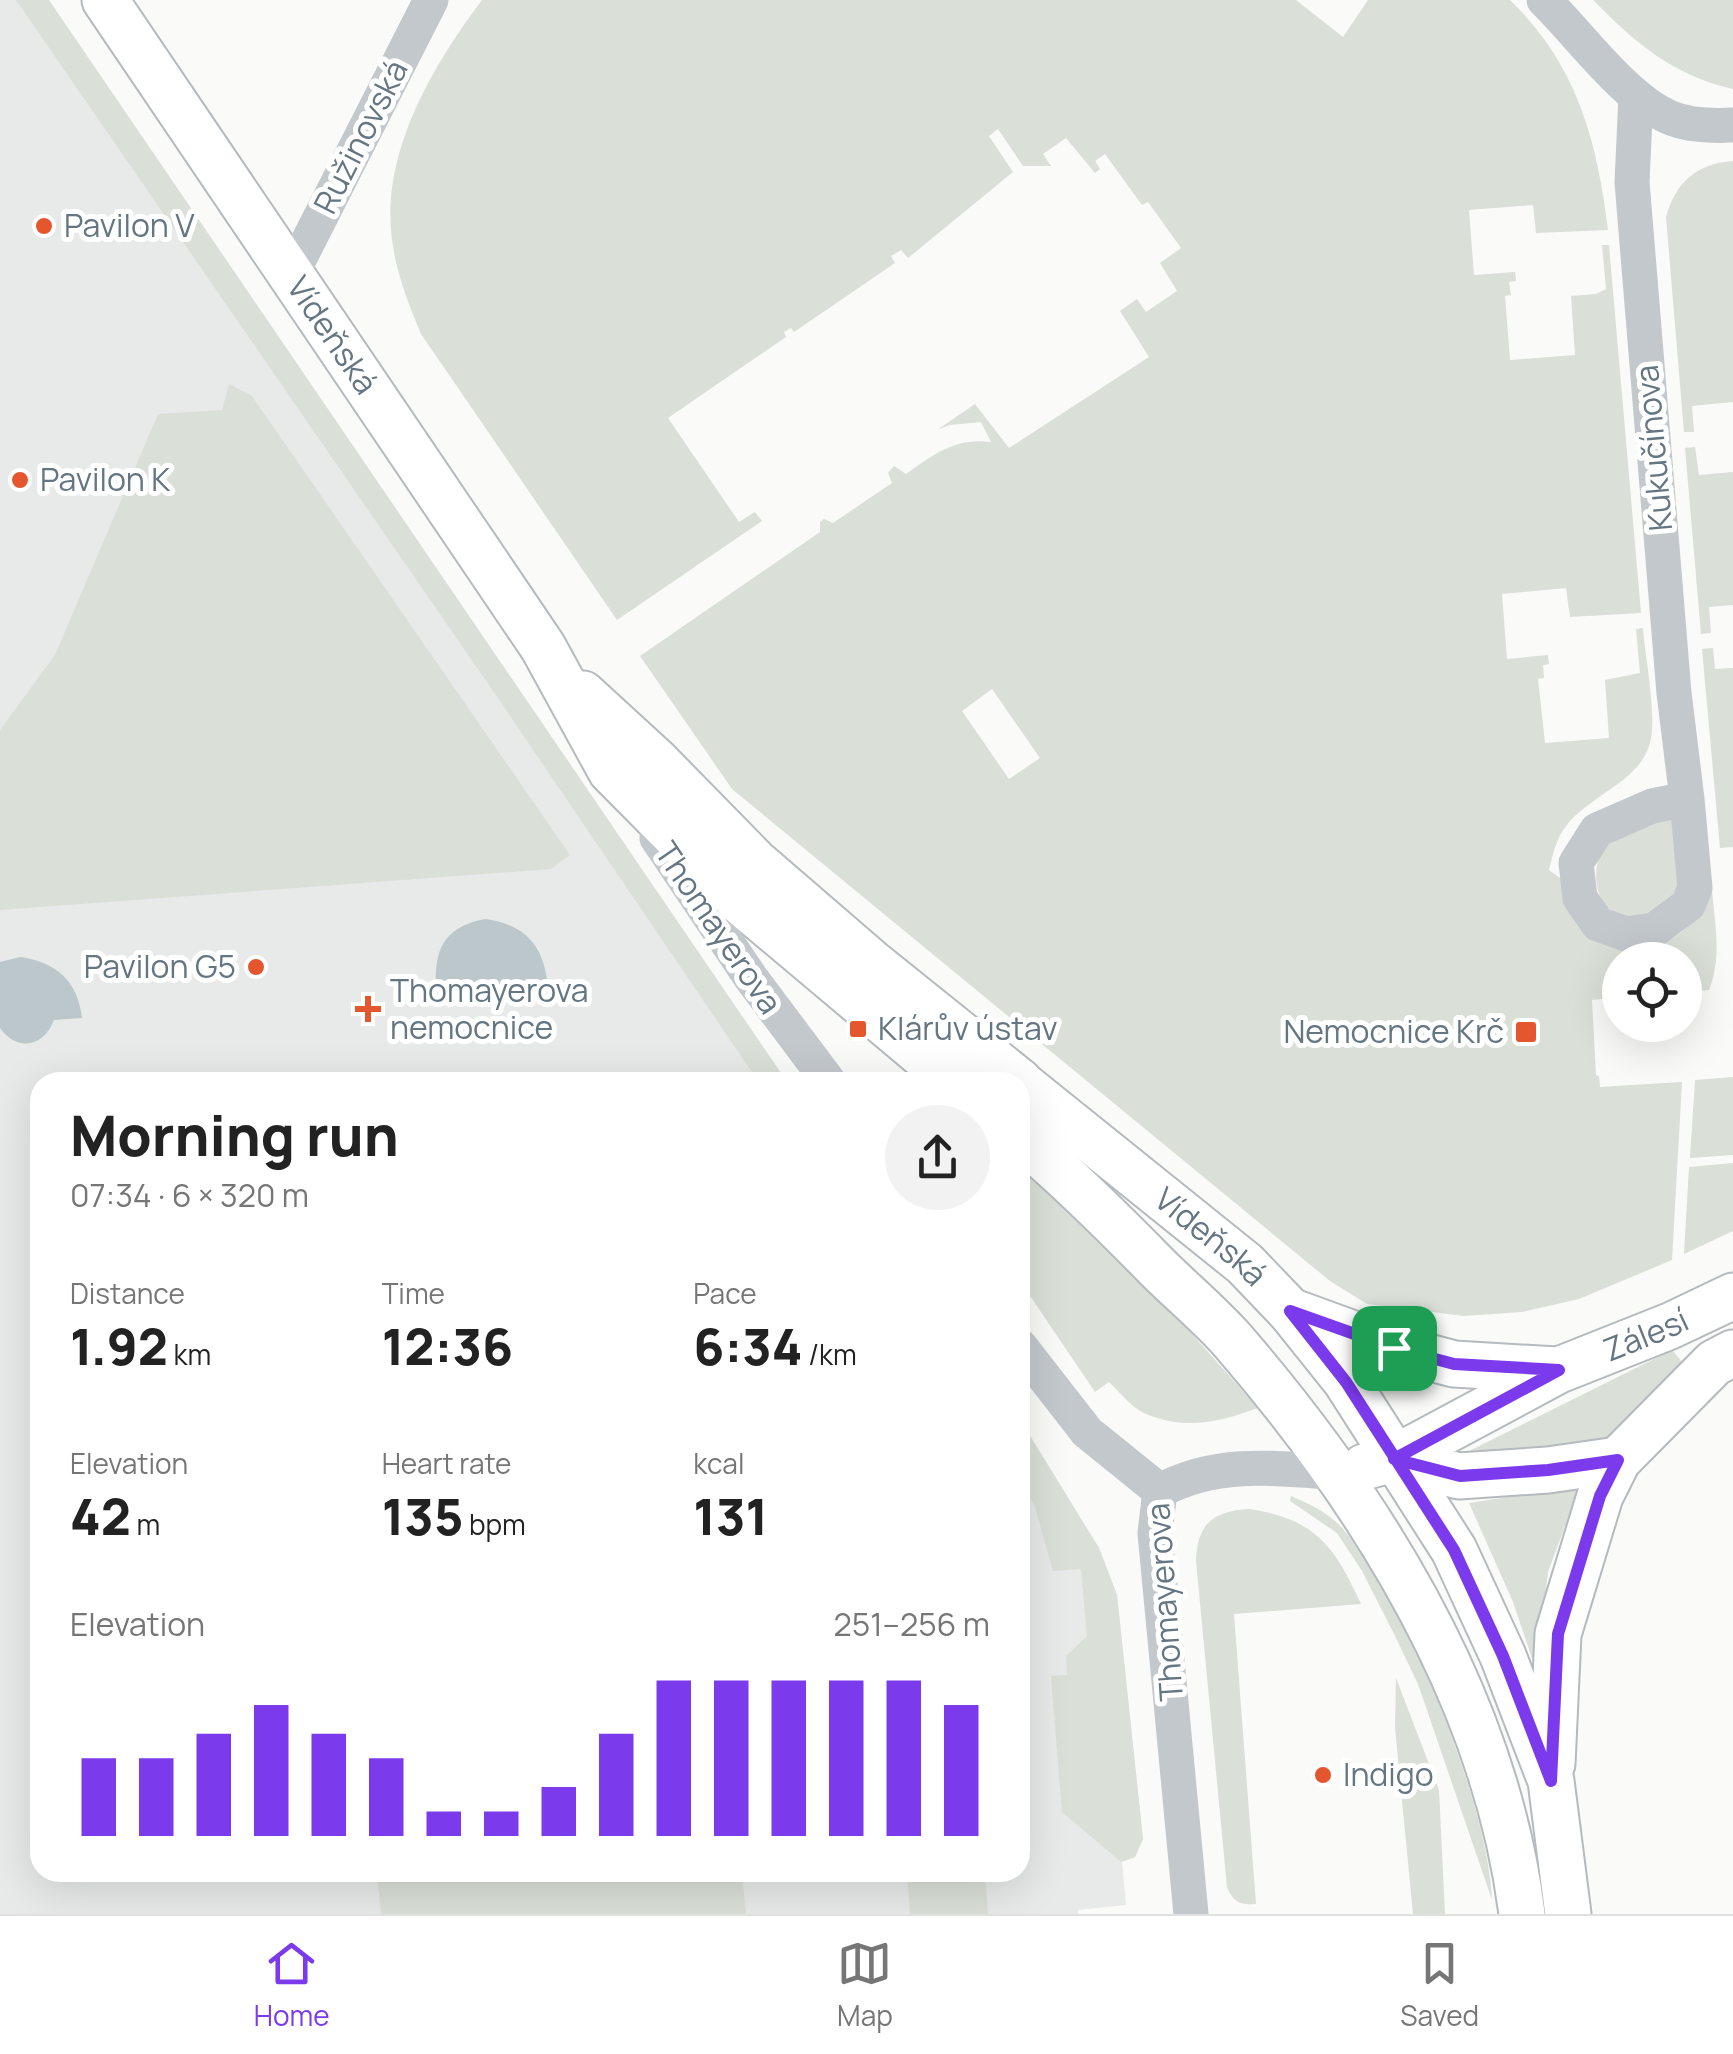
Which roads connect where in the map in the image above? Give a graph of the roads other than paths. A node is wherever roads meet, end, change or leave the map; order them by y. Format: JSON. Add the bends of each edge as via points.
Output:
{"nodes":[{"id":1,"x":104,"y":0,"type":"edge"},
{"id":2,"x":431,"y":0,"type":"edge"},
{"id":3,"x":1544,"y":0,"type":"edge"},
{"id":4,"x":1636,"y":96,"type":"junction"},
{"id":5,"x":1733,"y":124,"type":"edge"},
{"id":6,"x":291,"y":274,"type":"junction"},
{"id":7,"x":551,"y":660,"type":"junction"},
{"id":8,"x":611,"y":770,"type":"junction"},
{"id":9,"x":1686,"y":799,"type":"dead end"},
{"id":10,"x":822,"y":1072,"type":"edge"},
{"id":11,"x":943,"y":1072,"type":"edge"},
{"id":12,"x":1006,"y":1072,"type":"edge"},
{"id":13,"x":1030,"y":1091,"type":"edge"},
{"id":14,"x":1030,"y":1145,"type":"edge"},
{"id":15,"x":1733,"y":1296,"type":"edge"},
{"id":16,"x":1290,"y":1311,"type":"junction"},
{"id":17,"x":1733,"y":1353,"type":"edge"},
{"id":18,"x":1030,"y":1359,"type":"edge"},
{"id":19,"x":1559,"y":1370,"type":"junction"},
{"id":20,"x":1394,"y":1459,"type":"junction"},
{"id":21,"x":1618,"y":1460,"type":"junction"},
{"id":22,"x":1338,"y":1473,"type":"junction"},
{"id":23,"x":1160,"y":1490,"type":"junction"},
{"id":24,"x":1551,"y":1781,"type":"junction"},
{"id":25,"x":1191,"y":1914,"type":"edge"},
{"id":26,"x":1522,"y":1914,"type":"edge"},
{"id":27,"x":1568,"y":1914,"type":"edge"}],
"edges":[{"from":1,"to":6,"type":"main road","name":"Vídeňská"},
{"from":2,"to":6,"type":"street","name":"Ružinovská"},
{"from":3,"to":4,"type":"street"},
{"from":4,"to":5,"type":"street","via":[[1671,118]]},
{"from":4,"to":9,"type":"street","name":"Kukučínova","via":[[1632,182]]},
{"from":6,"to":7,"type":"main road","name":"Vídeňská"},
{"from":7,"to":8,"type":"main road","name":"Vídeňská"},
{"from":7,"to":12,"type":"main road","name":"Vídeňská","via":[[755,862]]},
{"from":8,"to":10,"type":"street","name":"Thomayerova"},
{"from":8,"to":11,"type":"main road","name":"Vídeňská","via":[[742,903]]},
{"from":13,"to":16,"type":"main road","name":"Vídeňská","via":[[1245,1264]]},
{"from":14,"to":22,"type":"main road","name":"Vídeňská","via":[[1230,1338]]},
{"from":15,"to":19,"type":"main road","name":"Zálesí"},
{"from":16,"to":19,"type":"main road","via":[[1454,1364]]},
{"from":16,"to":20,"type":"main road","name":"Vídeňská"},
{"from":17,"to":21,"type":"main road","name":"Zálesí","via":[[1714,1363]]},
{"from":18,"to":23,"type":"street","name":"Thomayerova","via":[[1086,1432]]},
{"from":19,"to":20,"type":"main road","name":"Zálesí"},
{"from":20,"to":21,"type":"main road","via":[[1460,1476]]},
{"from":20,"to":22,"type":"main road"},
{"from":20,"to":24,"type":"main road","name":"Vídeňská","via":[[1454,1550]]},
{"from":21,"to":24,"type":"main road","name":"Zálesí","via":[[1600,1496],[1558,1634]]},
{"from":22,"to":23,"type":"street","via":[[1250,1466]]},
{"from":22,"to":26,"type":"main road","name":"Vídeňská","via":[[1403,1578],[1454,1679],[1494,1787]]},
{"from":23,"to":25,"type":"street","name":"Thomayerova","via":[[1155,1533]]},
{"from":24,"to":27,"type":"main road","name":"Vídeňská"}]}
